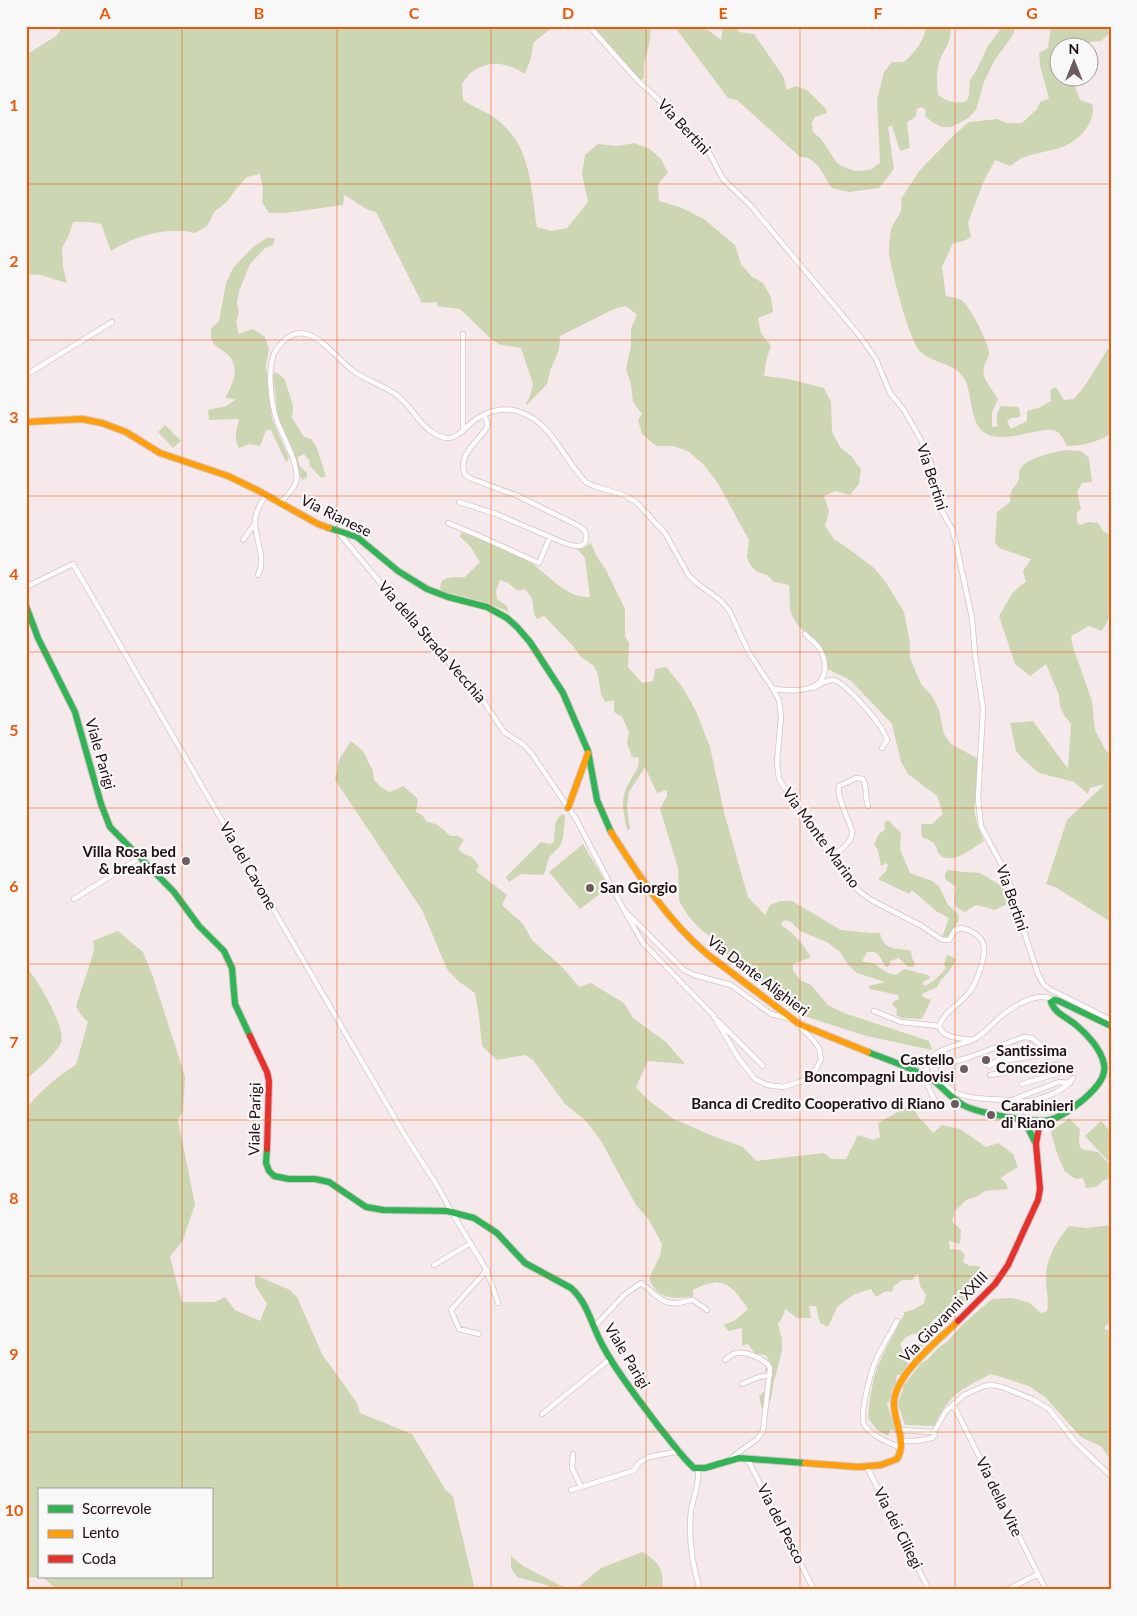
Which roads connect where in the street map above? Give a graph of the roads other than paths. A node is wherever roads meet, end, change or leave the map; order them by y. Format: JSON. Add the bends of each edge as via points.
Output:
{"nodes":[{"id":1,"x":589,"y":26,"type":"edge"},
{"id":2,"x":112,"y":322,"type":"dead end"},
{"id":3,"x":463,"y":334,"type":"dead end"},
{"id":4,"x":26,"y":375,"type":"edge"},
{"id":5,"x":484,"y":415,"type":"junction"},
{"id":6,"x":26,"y":422,"type":"edge"},
{"id":7,"x":463,"y":431,"type":"junction"},
{"id":8,"x":266,"y":495,"type":"junction"},
{"id":9,"x":459,"y":502,"type":"dead end"},
{"id":10,"x":280,"y":503,"type":"junction"},
{"id":11,"x":255,"y":522,"type":"junction"},
{"id":12,"x":448,"y":523,"type":"dead end"},
{"id":13,"x":338,"y":530,"type":"junction"},
{"id":14,"x":550,"y":537,"type":"junction"},
{"id":15,"x":243,"y":540,"type":"dead end"},
{"id":16,"x":258,"y":575,"type":"dead end"},
{"id":17,"x":26,"y":587,"type":"edge"},
{"id":18,"x":26,"y":606,"type":"edge"},
{"id":19,"x":805,"y":634,"type":"dead end"},
{"id":20,"x":812,"y":688,"type":"junction"},
{"id":21,"x":774,"y":689,"type":"junction"},
{"id":22,"x":882,"y":748,"type":"dead end"},
{"id":23,"x":588,"y":751,"type":"junction"},
{"id":24,"x":868,"y":806,"type":"dead end"},
{"id":25,"x":568,"y":808,"type":"junction"},
{"id":26,"x":141,"y":857,"type":"junction"},
{"id":27,"x":832,"y":857,"type":"junction"},
{"id":28,"x":74,"y":899,"type":"dead end"},
{"id":29,"x":624,"y":910,"type":"junction"},
{"id":30,"x":1054,"y":1000,"type":"junction"},
{"id":31,"x":874,"y":1011,"type":"dead end"},
{"id":32,"x":713,"y":1015,"type":"junction"},
{"id":33,"x":791,"y":1019,"type":"junction"},
{"id":34,"x":1111,"y":1020,"type":"edge"},
{"id":35,"x":939,"y":1026,"type":"junction"},
{"id":36,"x":1111,"y":1026,"type":"edge"},
{"id":37,"x":972,"y":1040,"type":"junction"},
{"id":38,"x":1031,"y":1045,"type":"dead end"},
{"id":39,"x":763,"y":1066,"type":"dead end"},
{"id":40,"x":923,"y":1075,"type":"junction"},
{"id":41,"x":990,"y":1075,"type":"dead end"},
{"id":42,"x":1073,"y":1078,"type":"dead end"},
{"id":43,"x":935,"y":1082,"type":"junction"},
{"id":44,"x":1070,"y":1083,"type":"junction"},
{"id":45,"x":1022,"y":1084,"type":"dead end"},
{"id":46,"x":949,"y":1090,"type":"junction"},
{"id":47,"x":934,"y":1099,"type":"dead end"},
{"id":48,"x":1011,"y":1100,"type":"junction"},
{"id":49,"x":1023,"y":1118,"type":"junction"},
{"id":50,"x":1040,"y":1121,"type":"junction"},
{"id":51,"x":1036,"y":1144,"type":"junction"},
{"id":52,"x":451,"y":1211,"type":"junction"},
{"id":53,"x":471,"y":1243,"type":"junction"},
{"id":54,"x":434,"y":1265,"type":"dead end"},
{"id":55,"x":487,"y":1270,"type":"junction"},
{"id":56,"x":498,"y":1302,"type":"dead end"},
{"id":57,"x":708,"y":1310,"type":"dead end"},
{"id":58,"x":897,"y":1321,"type":"dead end"},
{"id":59,"x":594,"y":1327,"type":"junction"},
{"id":60,"x":480,"y":1334,"type":"dead end"},
{"id":61,"x":610,"y":1359,"type":"junction"},
{"id":62,"x":725,"y":1360,"type":"dead end"},
{"id":63,"x":770,"y":1375,"type":"junction"},
{"id":64,"x":742,"y":1384,"type":"dead end"},
{"id":65,"x":953,"y":1404,"type":"junction"},
{"id":66,"x":542,"y":1414,"type":"dead end"},
{"id":67,"x":899,"y":1430,"type":"junction"},
{"id":68,"x":934,"y":1432,"type":"junction"},
{"id":69,"x":901,"y":1445,"type":"junction"},
{"id":70,"x":680,"y":1451,"type":"junction"},
{"id":71,"x":573,"y":1454,"type":"dead end"},
{"id":72,"x":747,"y":1458,"type":"junction"},
{"id":73,"x":730,"y":1459,"type":"junction"},
{"id":74,"x":867,"y":1467,"type":"junction"},
{"id":75,"x":698,"y":1469,"type":"junction"},
{"id":76,"x":1111,"y":1476,"type":"edge"},
{"id":77,"x":581,"y":1487,"type":"junction"},
{"id":78,"x":571,"y":1490,"type":"dead end"},
{"id":79,"x":1038,"y":1574,"type":"junction"},
{"id":80,"x":700,"y":1590,"type":"edge"},
{"id":81,"x":814,"y":1590,"type":"edge"},
{"id":82,"x":928,"y":1590,"type":"edge"},
{"id":83,"x":1007,"y":1590,"type":"edge"},
{"id":84,"x":1046,"y":1590,"type":"edge"}],
"edges":[{"from":1,"to":34,"type":"street","name":"Via Bertini","via":[[639,82],[707,149],[723,179],[750,205],[859,335],[876,359],[890,393],[919,436],[932,466],[938,504],[955,539],[971,613],[983,709],[978,799],[980,826],[1008,877],[1042,983]]},
{"from":2,"to":4,"type":"street"},
{"from":3,"to":7,"type":"street"},
{"from":5,"to":7,"type":"street","name":"Via Monte Marino"},
{"from":5,"to":14,"type":"street","via":[[487,427],[466,453],[464,474],[579,526],[585,530],[586,536],[583,544],[577,546]]},
{"from":5,"to":21,"type":"street","name":"Via Monte Marino","via":[[506,408],[529,416],[544,428],[587,483],[624,495],[640,506],[665,533],[689,576],[728,608],[749,653]]},
{"from":6,"to":8,"type":"street","name":"Via Rianese","via":[[75,418],[102,423],[131,435],[160,453],[212,470]]},
{"from":7,"to":10,"type":"street","name":"Via Monte Marino","via":[[450,438],[437,435],[397,395],[356,372],[320,340],[305,334],[292,336],[275,351],[270,374],[276,416],[293,460],[296,478],[294,487]]},
{"from":8,"to":10,"type":"street","name":"Via Rianese"},
{"from":8,"to":11,"type":"street"},
{"from":9,"to":14,"type":"street"},
{"from":10,"to":13,"type":"street","name":"Via Rianese","via":[[320,525]]},
{"from":11,"to":15,"type":"street"},
{"from":11,"to":16,"type":"street","via":[[262,561]]},
{"from":12,"to":14,"type":"street","via":[[539,563]]},
{"from":13,"to":23,"type":"street","name":"Via Rianese","via":[[362,541],[398,572],[423,587],[487,607],[513,623],[555,679]]},
{"from":13,"to":25,"type":"street","name":"Via della Strada Vecchia","via":[[442,656],[474,686],[503,731],[530,752]]},
{"from":17,"to":52,"type":"street","name":"Via del Cavone","via":[[72,564]]},
{"from":18,"to":26,"type":"street","name":"Viale Parigi","via":[[38,638],[75,712],[108,824]]},
{"from":19,"to":20,"type":"street","via":[[817,645],[825,663],[822,678]]},
{"from":20,"to":21,"type":"street"},
{"from":20,"to":22,"type":"street","via":[[832,680],[847,689],[883,730],[886,740]]},
{"from":21,"to":27,"type":"street","name":"Via Monte Marino","via":[[781,708],[779,779]]},
{"from":23,"to":25,"type":"street"},
{"from":23,"to":33,"type":"street","name":"Via Dante Alighieri","via":[[601,812],[650,892],[699,947]]},
{"from":24,"to":27,"type":"street","via":[[863,779],[856,778],[840,786],[839,794],[852,836]]},
{"from":25,"to":29,"type":"street","name":"Via della Strada Vecchia"},
{"from":26,"to":28,"type":"street"},
{"from":26,"to":52,"type":"street","name":"Viale Parigi","via":[[221,947],[231,963],[235,1004],[269,1081],[266,1163],[271,1174],[281,1179],[328,1181],[358,1203],[373,1209]]},
{"from":27,"to":35,"type":"street","name":"Via Monte Marino","via":[[864,895],[941,939],[949,940],[954,930],[961,928],[976,934],[982,941],[983,956],[972,988],[944,1016]]},
{"from":29,"to":32,"type":"street","via":[[643,943]]},
{"from":29,"to":33,"type":"street","name":"Via della Strada Vecchia","via":[[684,970],[731,985],[771,1014]]},
{"from":30,"to":36,"type":"street"},
{"from":30,"to":37,"type":"street","via":[[1040,998],[1018,1005]]},
{"from":30,"to":50,"type":"street","via":[[1050,1002],[1053,1007],[1081,1030],[1096,1048],[1104,1072],[1099,1083],[1078,1103],[1056,1117]]},
{"from":31,"to":35,"type":"street","via":[[901,1022]]},
{"from":32,"to":33,"type":"street","via":[[751,1075],[762,1084],[775,1087],[803,1081],[821,1060],[817,1044]]},
{"from":32,"to":39,"type":"street"},
{"from":33,"to":40,"type":"street","name":"Via Dante Alighieri","via":[[810,1030]]},
{"from":35,"to":37,"type":"street","via":[[945,1035]]},
{"from":37,"to":43,"type":"street","via":[[942,1051],[929,1061],[927,1071]]},
{"from":38,"to":46,"type":"street","via":[[990,1065],[1039,1055],[1045,1050],[1033,1038],[1025,1037],[946,1064],[940,1073]]},
{"from":40,"to":43,"type":"street","name":"Via Dante Alighieri"},
{"from":40,"to":47,"type":"street"},
{"from":41,"to":45,"type":"street","via":[[1060,1065],[1062,1072]]},
{"from":42,"to":44,"type":"street"},
{"from":43,"to":46,"type":"street","name":"Via Dante Alighieri"},
{"from":44,"to":48,"type":"street","via":[[1059,1082]]},
{"from":44,"to":48,"type":"street","via":[[1032,1100]]},
{"from":46,"to":48,"type":"street","via":[[978,1098]]},
{"from":46,"to":49,"type":"street","name":"Via Dante Alighieri","via":[[971,1109]]},
{"from":49,"to":50,"type":"street","name":"Via Dante Alighieri"},
{"from":49,"to":51,"type":"street","name":"Via Giovanni XXIII"},
{"from":50,"to":51,"type":"street","name":"Via Giovanni XXIII"},
{"from":51,"to":67,"type":"street","name":"Via Giovanni XXIII","via":[[1039,1197],[1008,1265],[993,1287],[906,1373],[895,1399]]},
{"from":52,"to":53,"type":"street"},
{"from":52,"to":59,"type":"street","name":"Viale Parigi","via":[[489,1226],[527,1265],[569,1286],[582,1300]]},
{"from":53,"to":54,"type":"street"},
{"from":53,"to":55,"type":"street"},
{"from":55,"to":56,"type":"street"},
{"from":55,"to":60,"type":"street","via":[[450,1310],[460,1330]]},
{"from":57,"to":59,"type":"street","via":[[693,1300],[667,1302],[641,1283],[624,1294]]},
{"from":58,"to":69,"type":"street","via":[[873,1368],[863,1420],[873,1433]]},
{"from":59,"to":61,"type":"street","name":"Viale Parigi"},
{"from":61,"to":66,"type":"street"},
{"from":61,"to":70,"type":"street","name":"Viale Parigi"},
{"from":62,"to":63,"type":"street","via":[[739,1353],[755,1357],[770,1365]]},
{"from":63,"to":64,"type":"street"},
{"from":63,"to":73,"type":"street","via":[[764,1428],[759,1438]]},
{"from":65,"to":68,"type":"street"},
{"from":65,"to":76,"type":"street","via":[[968,1393],[988,1385],[1020,1393],[1049,1410],[1076,1443]]},
{"from":65,"to":79,"type":"street","name":"Via della Vite"},
{"from":67,"to":68,"type":"street"},
{"from":67,"to":69,"type":"street","name":"Via Giovanni XXIII"},
{"from":68,"to":69,"type":"street","via":[[930,1439]]},
{"from":69,"to":74,"type":"street","via":[[900,1456],[896,1460]]},
{"from":70,"to":75,"type":"street","name":"Viale Parigi"},
{"from":70,"to":77,"type":"street","via":[[650,1457],[640,1462],[633,1472]]},
{"from":71,"to":77,"type":"street","via":[[572,1468]]},
{"from":72,"to":73,"type":"street"},
{"from":72,"to":74,"type":"street"},
{"from":72,"to":81,"type":"street","name":"Via del Pesco"},
{"from":73,"to":75,"type":"street"},
{"from":74,"to":82,"type":"street","name":"Via dei Ciliegi"},
{"from":75,"to":80,"type":"street","via":[[690,1532],[692,1560]]},
{"from":77,"to":78,"type":"street"},
{"from":79,"to":83,"type":"street"},
{"from":79,"to":84,"type":"street","name":"Via della Vite"}]}
